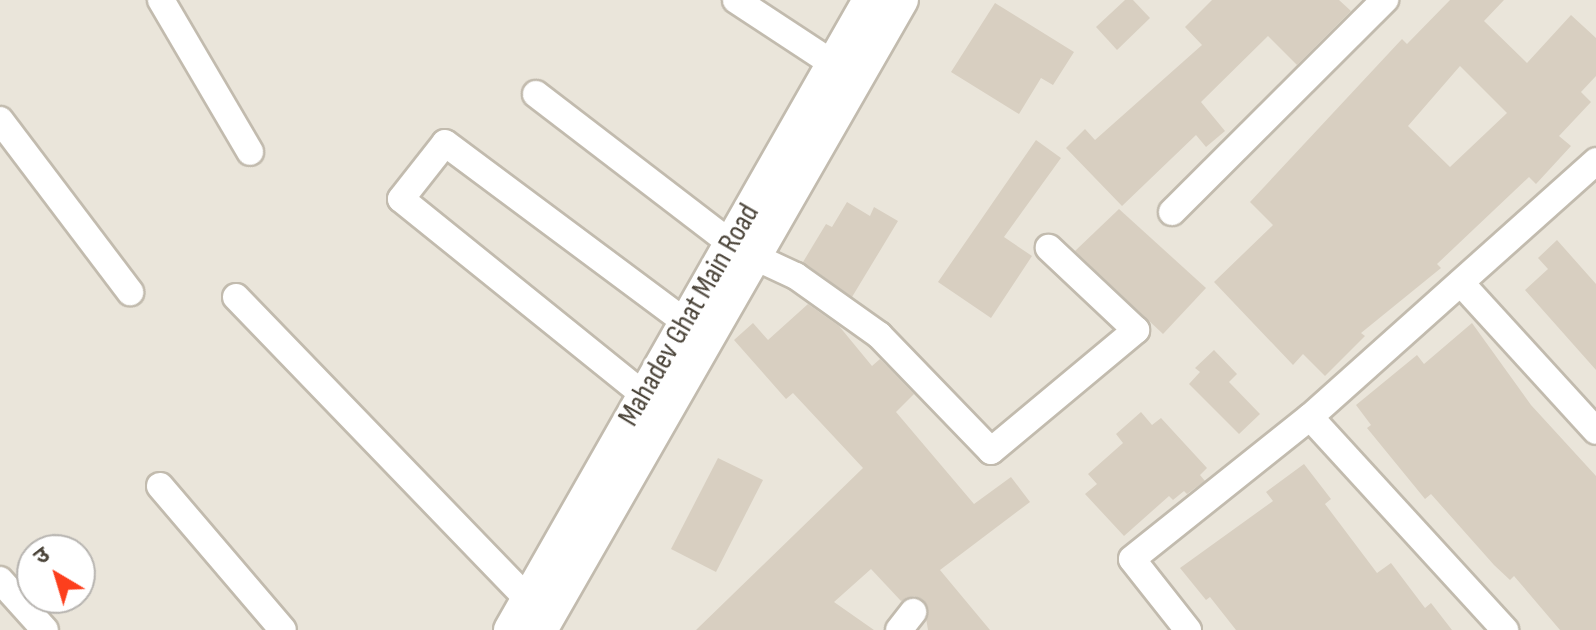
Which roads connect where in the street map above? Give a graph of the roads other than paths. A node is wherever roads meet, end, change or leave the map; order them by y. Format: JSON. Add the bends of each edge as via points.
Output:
{"nodes":[{"id":1,"x":161,"y":0,"type":"edge"},
{"id":2,"x":736,"y":0,"type":"edge"},
{"id":3,"x":869,"y":0,"type":"edge"},
{"id":4,"x":902,"y":0,"type":"edge"},
{"id":5,"x":1385,"y":0,"type":"edge"},
{"id":6,"x":845,"y":72,"type":"junction"},
{"id":7,"x":536,"y":94,"type":"dead end"},
{"id":8,"x":0,"y":120,"type":"edge"},
{"id":9,"x":250,"y":152,"type":"dead end"},
{"id":10,"x":1596,"y":161,"type":"edge"},
{"id":11,"x":1172,"y":212,"type":"dead end"},
{"id":12,"x":1049,"y":248,"type":"dead end"},
{"id":13,"x":743,"y":250,"type":"junction"},
{"id":14,"x":1461,"y":283,"type":"junction"},
{"id":15,"x":130,"y":292,"type":"dead end"},
{"id":16,"x":236,"y":297,"type":"dead end"},
{"id":17,"x":685,"y":322,"type":"junction"},
{"id":18,"x":644,"y":395,"type":"junction"},
{"id":19,"x":1310,"y":417,"type":"junction"},
{"id":20,"x":1596,"y":431,"type":"edge"},
{"id":21,"x":160,"y":486,"type":"dead end"},
{"id":22,"x":0,"y":580,"type":"edge"},
{"id":23,"x":528,"y":599,"type":"junction"},
{"id":24,"x":45,"y":630,"type":"edge"},
{"id":25,"x":283,"y":630,"type":"edge"},
{"id":26,"x":510,"y":630,"type":"edge"},
{"id":27,"x":541,"y":630,"type":"edge"},
{"id":28,"x":1188,"y":630,"type":"edge"},
{"id":29,"x":1505,"y":630,"type":"edge"}],
"edges":[{"from":1,"to":9,"type":"street"},
{"from":2,"to":6,"type":"street"},
{"from":3,"to":6,"type":"street","name":"Mahadev Ghat Main Road"},
{"from":4,"to":6,"type":"street"},
{"from":5,"to":11,"type":"street"},
{"from":6,"to":13,"type":"street","name":"Mahadev Ghat Main Road"},
{"from":7,"to":13,"type":"street"},
{"from":8,"to":15,"type":"street"},
{"from":10,"to":14,"type":"street"},
{"from":12,"to":13,"type":"street","via":[[1136,330],[991,451],[879,335],[796,276]]},
{"from":13,"to":17,"type":"street","name":"Mahadev Ghat Main Road"},
{"from":13,"to":27,"type":"street"},
{"from":14,"to":19,"type":"street"},
{"from":14,"to":20,"type":"street"},
{"from":16,"to":23,"type":"street"},
{"from":17,"to":18,"type":"street","name":"Mahadev Ghat Main Road"},
{"from":17,"to":18,"type":"street","via":[[445,143],[401,199]]},
{"from":18,"to":23,"type":"street","name":"Mahadev Ghat Main Road"},
{"from":19,"to":28,"type":"street","via":[[1132,559]]},
{"from":19,"to":29,"type":"street"},
{"from":21,"to":25,"type":"street"},
{"from":22,"to":24,"type":"street"},
{"from":23,"to":26,"type":"street","name":"Mahadev Ghat Main Road"}]}
